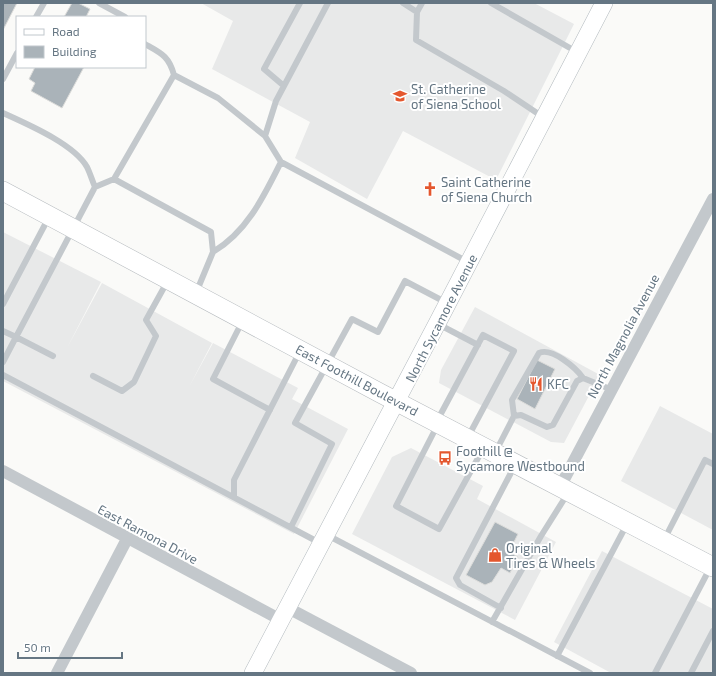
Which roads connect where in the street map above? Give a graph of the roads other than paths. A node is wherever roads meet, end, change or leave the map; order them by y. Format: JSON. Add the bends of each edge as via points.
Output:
{"nodes":[{"id":1,"x":44,"y":3,"type":"edge"},
{"id":2,"x":99,"y":3,"type":"edge"},
{"id":3,"x":300,"y":3,"type":"edge"},
{"id":4,"x":328,"y":3,"type":"edge"},
{"id":5,"x":403,"y":3,"type":"edge"},
{"id":6,"x":422,"y":3,"type":"edge"},
{"id":7,"x":491,"y":3,"type":"edge"},
{"id":8,"x":604,"y":3,"type":"edge"},
{"id":9,"x":417,"y":12,"type":"junction"},
{"id":10,"x":37,"y":16,"type":"edge"},
{"id":11,"x":123,"y":16,"type":"edge"},
{"id":12,"x":146,"y":45,"type":"edge"},
{"id":13,"x":578,"y":53,"type":"junction"},
{"id":14,"x":16,"y":55,"type":"edge"},
{"id":15,"x":174,"y":75,"type":"junction"},
{"id":16,"x":3,"y":79,"type":"edge"},
{"id":17,"x":284,"y":86,"type":"junction"},
{"id":18,"x":3,"y":113,"type":"edge"},
{"id":19,"x":544,"y":118,"type":"junction"},
{"id":20,"x":264,"y":136,"type":"junction"},
{"id":21,"x":281,"y":162,"type":"junction"},
{"id":22,"x":114,"y":179,"type":"junction"},
{"id":23,"x":95,"y":187,"type":"junction"},
{"id":24,"x":3,"y":191,"type":"edge"},
{"id":25,"x":713,"y":199,"type":"edge"},
{"id":26,"x":49,"y":216,"type":"junction"},
{"id":27,"x":72,"y":228,"type":"junction"},
{"id":28,"x":213,"y":252,"type":"junction"},
{"id":29,"x":470,"y":263,"type":"junction"},
{"id":30,"x":168,"y":279,"type":"junction"},
{"id":31,"x":196,"y":294,"type":"junction"},
{"id":32,"x":3,"y":304,"type":"edge"},
{"id":33,"x":448,"y":304,"type":"junction"},
{"id":34,"x":243,"y":320,"type":"junction"},
{"id":35,"x":438,"y":324,"type":"junction"},
{"id":36,"x":3,"y":331,"type":"edge"},
{"id":37,"x":16,"y":338,"type":"junction"},
{"id":38,"x":478,"y":345,"type":"junction"},
{"id":39,"x":301,"y":350,"type":"junction"},
{"id":40,"x":53,"y":356,"type":"dead end"},
{"id":41,"x":3,"y":362,"type":"edge"},
{"id":42,"x":328,"y":365,"type":"junction"},
{"id":43,"x":3,"y":375,"type":"edge"},
{"id":44,"x":92,"y":376,"type":"dead end"},
{"id":45,"x":584,"y":378,"type":"junction"},
{"id":46,"x":610,"y":389,"type":"junction"},
{"id":47,"x":398,"y":402,"type":"junction"},
{"id":48,"x":270,"y":410,"type":"junction"},
{"id":49,"x":514,"y":416,"type":"junction"},
{"id":50,"x":438,"y":423,"type":"junction"},
{"id":51,"x":467,"y":438,"type":"junction"},
{"id":52,"x":490,"y":450,"type":"junction"},
{"id":53,"x":516,"y":464,"type":"junction"},
{"id":54,"x":713,"y":464,"type":"edge"},
{"id":55,"x":3,"y":471,"type":"edge"},
{"id":56,"x":564,"y":489,"type":"junction"},
{"id":57,"x":234,"y":498,"type":"junction"},
{"id":58,"x":628,"y":522,"type":"junction"},
{"id":59,"x":290,"y":528,"type":"junction"},
{"id":60,"x":127,"y":538,"type":"junction"},
{"id":61,"x":323,"y":539,"type":"junction"},
{"id":62,"x":663,"y":541,"type":"junction"},
{"id":63,"x":712,"y":567,"type":"edge"},
{"id":64,"x":501,"y":608,"type":"junction"},
{"id":65,"x":284,"y":614,"type":"junction"},
{"id":66,"x":492,"y":622,"type":"junction"},
{"id":67,"x":713,"y":631,"type":"edge"},
{"id":68,"x":557,"y":656,"type":"junction"},
{"id":69,"x":57,"y":673,"type":"edge"},
{"id":70,"x":253,"y":673,"type":"edge"},
{"id":71,"x":411,"y":673,"type":"edge"},
{"id":72,"x":590,"y":673,"type":"edge"},
{"id":73,"x":655,"y":673,"type":"edge"},
{"id":74,"x":691,"y":673,"type":"edge"}],
"edges":[{"from":1,"to":10,"type":"lane"},
{"from":2,"to":11,"type":"lane"},
{"from":3,"to":17,"type":"lane","via":[[264,69]]},
{"from":4,"to":17,"type":"lane"},
{"from":5,"to":9,"type":"lane"},
{"from":6,"to":9,"type":"lane"},
{"from":7,"to":13,"type":"lane"},
{"from":8,"to":13,"type":"street","name":"North Sycamore Avenue"},
{"from":9,"to":19,"type":"lane","via":[[416,40],[504,91]]},
{"from":12,"to":15,"type":"lane","via":[[162,53],[170,63]]},
{"from":13,"to":19,"type":"street","name":"North Sycamore Avenue"},
{"from":14,"to":16,"type":"lane"},
{"from":15,"to":20,"type":"lane","via":[[218,98]]},
{"from":15,"to":22,"type":"lane"},
{"from":17,"to":20,"type":"lane"},
{"from":18,"to":23,"type":"lane","via":[[68,147],[86,166]]},
{"from":19,"to":29,"type":"street","name":"North Sycamore Avenue"},
{"from":20,"to":21,"type":"lane"},
{"from":21,"to":28,"type":"lane","via":[[258,208],[228,243]]},
{"from":21,"to":29,"type":"lane"},
{"from":22,"to":23,"type":"lane"},
{"from":22,"to":28,"type":"lane","via":[[211,232]]},
{"from":23,"to":27,"type":"lane"},
{"from":24,"to":26,"type":"main road","name":"East Foothill Boulevard"},
{"from":25,"to":46,"type":"street","name":"North Magnolia Avenue"},
{"from":26,"to":27,"type":"main road","name":"East Foothill Boulevard"},
{"from":26,"to":32,"type":"lane"},
{"from":27,"to":30,"type":"main road","name":"East Foothill Boulevard"},
{"from":27,"to":37,"type":"lane"},
{"from":28,"to":31,"type":"lane"},
{"from":29,"to":33,"type":"street","name":"North Sycamore Avenue"},
{"from":30,"to":31,"type":"main road","name":"East Foothill Boulevard"},
{"from":30,"to":44,"type":"lane","via":[[146,320],[156,336],[134,382],[122,391]]},
{"from":31,"to":34,"type":"main road","name":"East Foothill Boulevard"},
{"from":33,"to":35,"type":"street","name":"North Sycamore Avenue"},
{"from":33,"to":42,"type":"lane","via":[[405,281],[378,332],[352,318]]},
{"from":34,"to":39,"type":"main road","name":"East Foothill Boulevard"},
{"from":34,"to":48,"type":"lane","via":[[213,380]]},
{"from":35,"to":38,"type":"lane"},
{"from":35,"to":47,"type":"street","name":"North Sycamore Avenue"},
{"from":36,"to":37,"type":"lane"},
{"from":37,"to":40,"type":"lane"},
{"from":37,"to":41,"type":"lane"},
{"from":38,"to":50,"type":"lane"},
{"from":38,"to":51,"type":"lane","via":[[483,335],[514,351]]},
{"from":39,"to":42,"type":"main road","name":"East Foothill Boulevard"},
{"from":39,"to":48,"type":"lane"},
{"from":42,"to":47,"type":"main road","name":"East Foothill Boulevard"},
{"from":42,"to":59,"type":"lane","via":[[295,423],[332,444]]},
{"from":43,"to":57,"type":"lane"},
{"from":45,"to":46,"type":"lane"},
{"from":45,"to":49,"type":"lane","via":[[577,381],[553,425],[548,428],[521,415]]},
{"from":45,"to":49,"type":"lane","via":[[572,364],[547,352],[539,353],[512,400]]},
{"from":46,"to":56,"type":"street","name":"North Magnolia Avenue"},
{"from":47,"to":50,"type":"main road","name":"East Foothill Boulevard"},
{"from":47,"to":61,"type":"street","name":"North Sycamore Avenue"},
{"from":48,"to":57,"type":"lane","via":[[234,480]]},
{"from":49,"to":52,"type":"lane"},
{"from":50,"to":51,"type":"main road","name":"East Foothill Boulevard"},
{"from":50,"to":52,"type":"lane","via":[[396,506],[439,529]]},
{"from":51,"to":52,"type":"main road","name":"East Foothill Boulevard"},
{"from":52,"to":53,"type":"main road","name":"East Foothill Boulevard"},
{"from":53,"to":56,"type":"main road","name":"East Foothill Boulevard"},
{"from":53,"to":64,"type":"lane","via":[[456,578],[460,585]]},
{"from":54,"to":62,"type":"lane","via":[[705,460]]},
{"from":55,"to":60,"type":"street","name":"East Ramona Drive"},
{"from":56,"to":58,"type":"main road","name":"East Foothill Boulevard"},
{"from":56,"to":64,"type":"lane"},
{"from":57,"to":59,"type":"lane"},
{"from":58,"to":62,"type":"main road","name":"East Foothill Boulevard"},
{"from":58,"to":68,"type":"lane"},
{"from":59,"to":61,"type":"lane"},
{"from":60,"to":65,"type":"street","name":"East Ramona Drive"},
{"from":60,"to":69,"type":"street"},
{"from":61,"to":65,"type":"street","name":"North Sycamore Avenue"},
{"from":61,"to":66,"type":"lane"},
{"from":62,"to":63,"type":"main road","name":"East Foothill Boulevard"},
{"from":63,"to":73,"type":"lane"},
{"from":64,"to":66,"type":"lane"},
{"from":65,"to":70,"type":"street","name":"North Sycamore Avenue"},
{"from":65,"to":71,"type":"street","name":"East Ramona Drive"},
{"from":66,"to":68,"type":"lane"},
{"from":67,"to":74,"type":"lane"},
{"from":68,"to":72,"type":"lane"}]}
